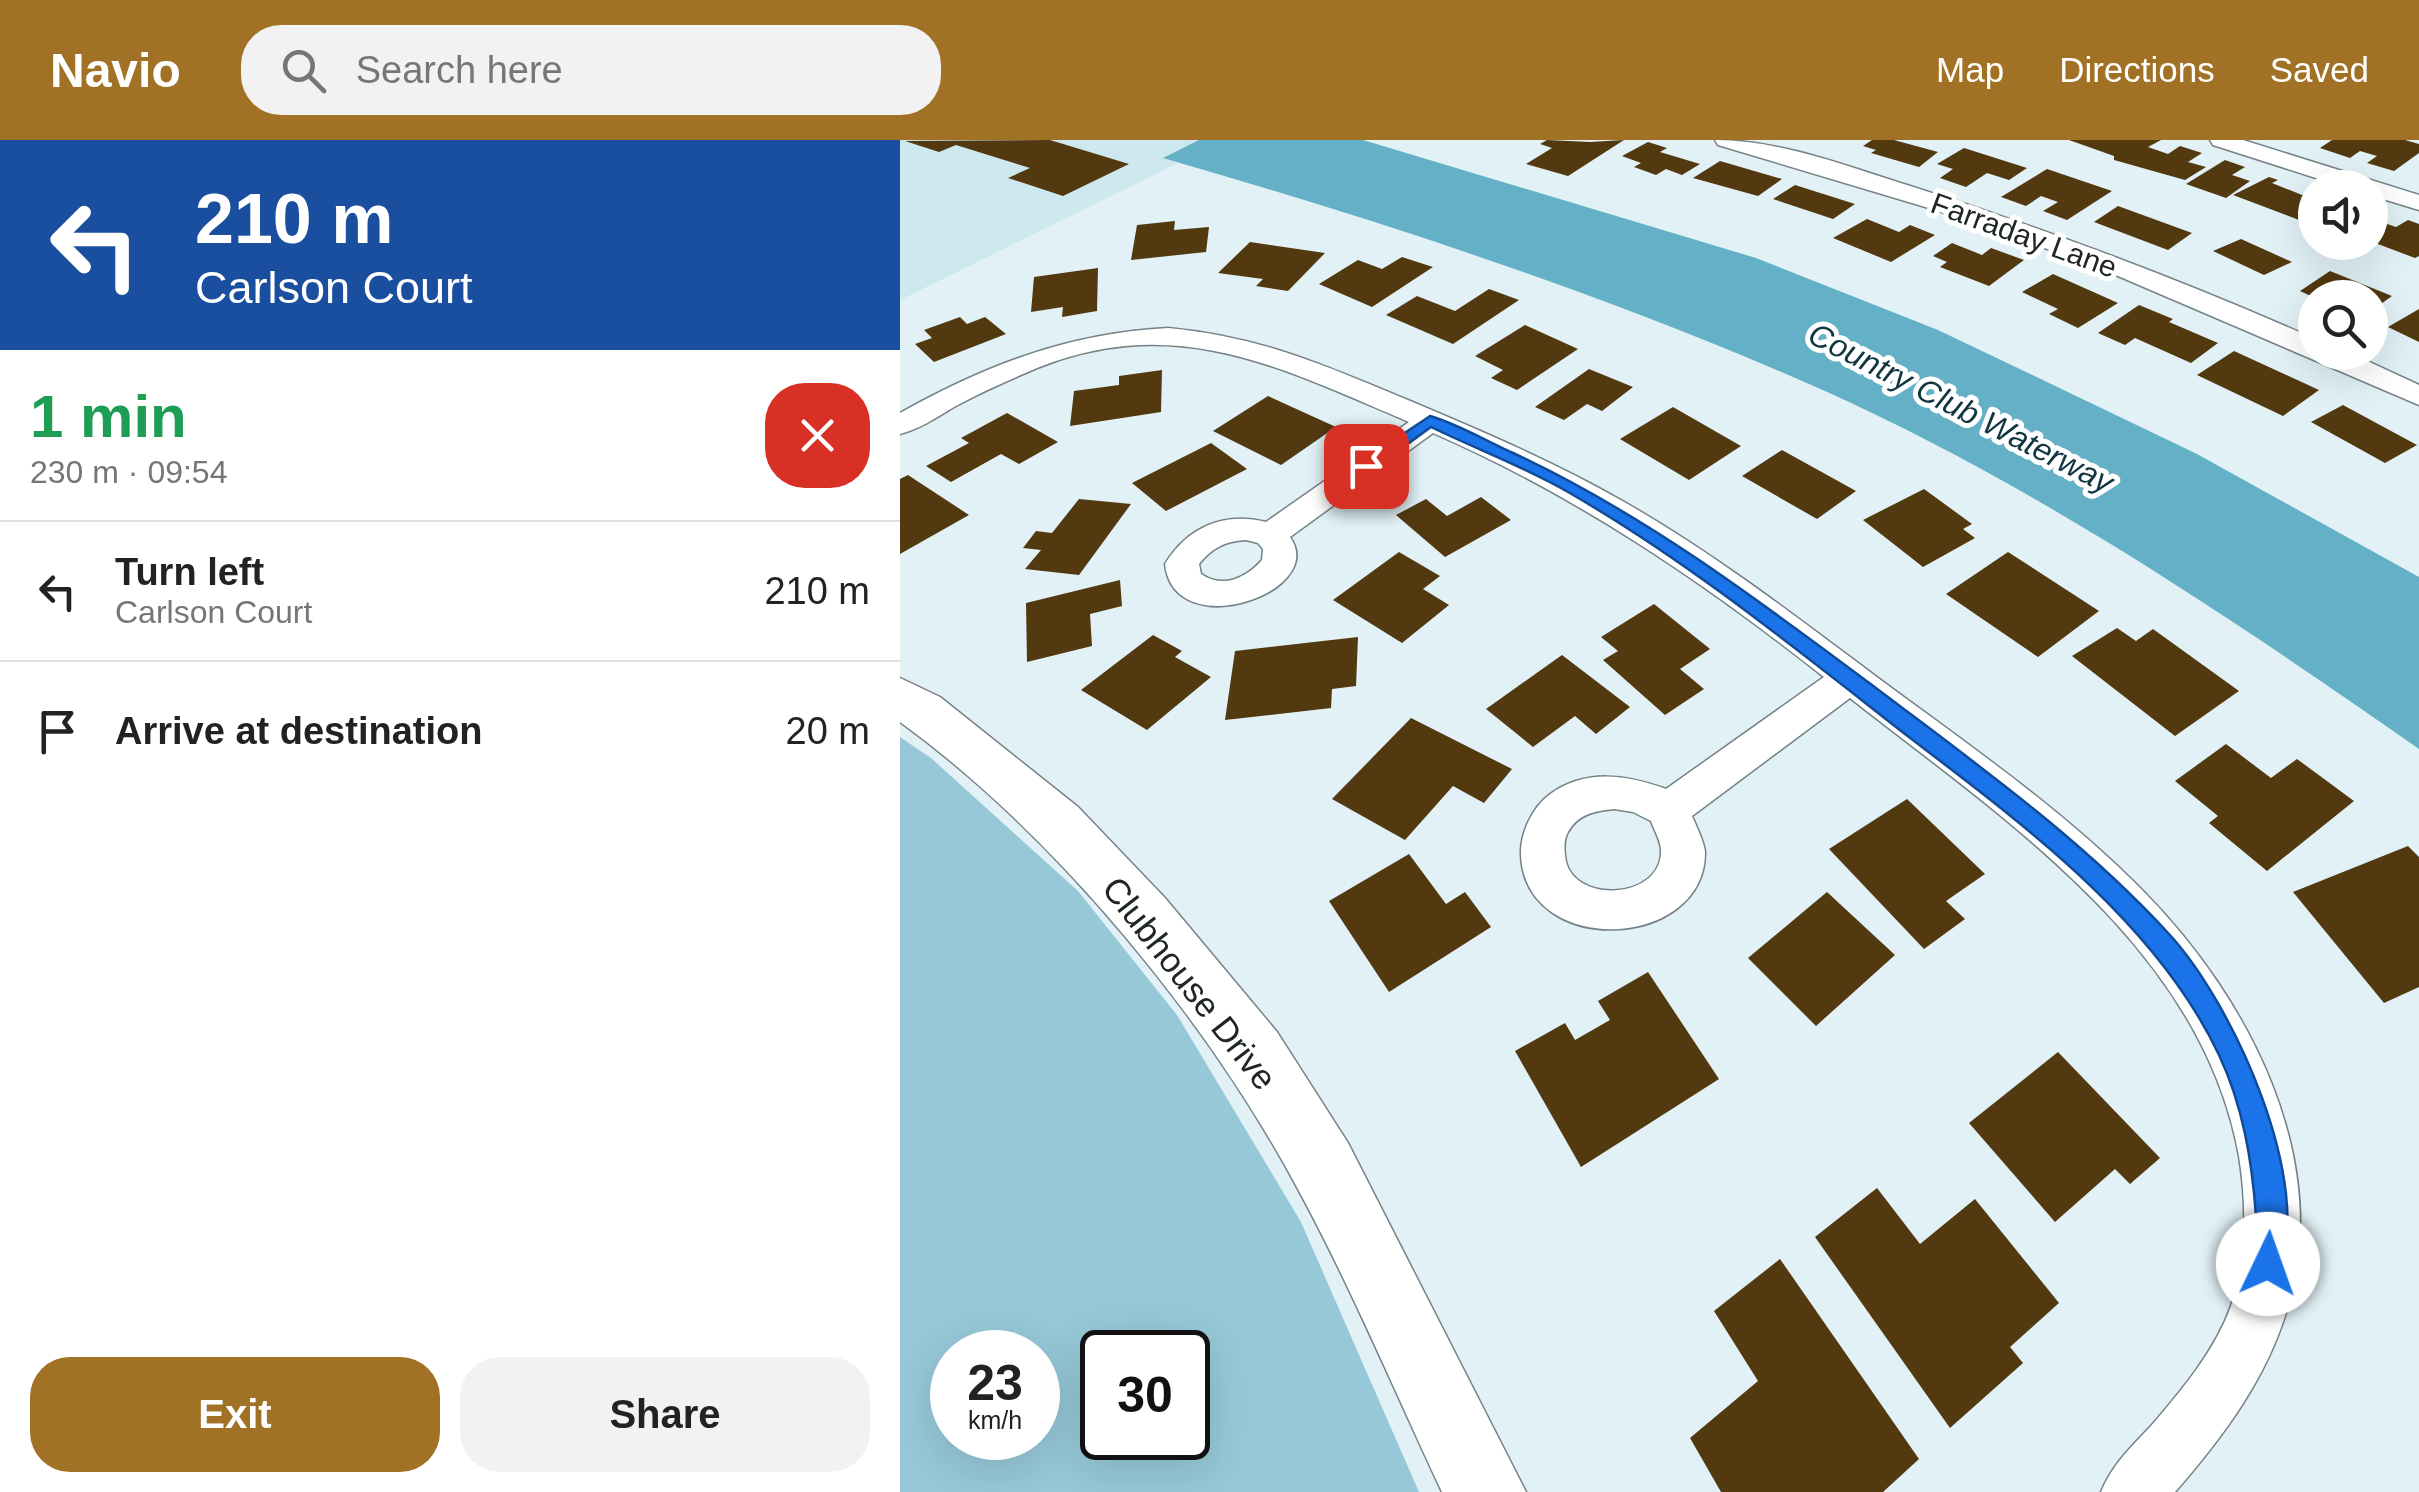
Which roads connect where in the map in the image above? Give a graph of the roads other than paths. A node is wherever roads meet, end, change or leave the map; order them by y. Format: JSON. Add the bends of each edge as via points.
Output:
{"nodes":[{"id":1,"x":1726,"y":140,"type":"edge"},
{"id":2,"x":2222,"y":140,"type":"edge"},
{"id":3,"x":2419,"y":202,"type":"edge"},
{"id":4,"x":2298,"y":341,"type":"edge"},
{"id":5,"x":2363,"y":370,"type":"edge"},
{"id":6,"x":2419,"y":396,"type":"edge"},
{"id":7,"x":1430,"y":421,"type":"junction"},
{"id":8,"x":900,"y":425,"type":"edge"},
{"id":9,"x":1270,"y":536,"type":"dead end"},
{"id":10,"x":1851,"y":677,"type":"junction"},
{"id":11,"x":900,"y":697,"type":"edge"},
{"id":12,"x":1668,"y":810,"type":"dead end"},
{"id":13,"x":1485,"y":1492,"type":"edge"},
{"id":14,"x":2133,"y":1492,"type":"edge"}],
"edges":[{"from":1,"to":4,"type":"street","name":"Farraday Lane","via":[[2013,230]]},
{"from":2,"to":3,"type":"street"},
{"from":5,"to":6,"type":"street"},
{"from":7,"to":8,"type":"street","via":[[1269,353],[1212,339],[1158,336],[1037,356]]},
{"from":7,"to":9,"type":"street"},
{"from":7,"to":10,"type":"street","via":[[1613,510]]},
{"from":10,"to":12,"type":"street"},
{"from":10,"to":14,"type":"street","via":[[2034,820],[2161,942],[2230,1048],[2253,1107],[2272,1236],[2263,1292],[2225,1381]]},
{"from":11,"to":13,"type":"street","name":"Clubhouse Drive","via":[[1058,823],[1254,1054],[1324,1167]]}]}
